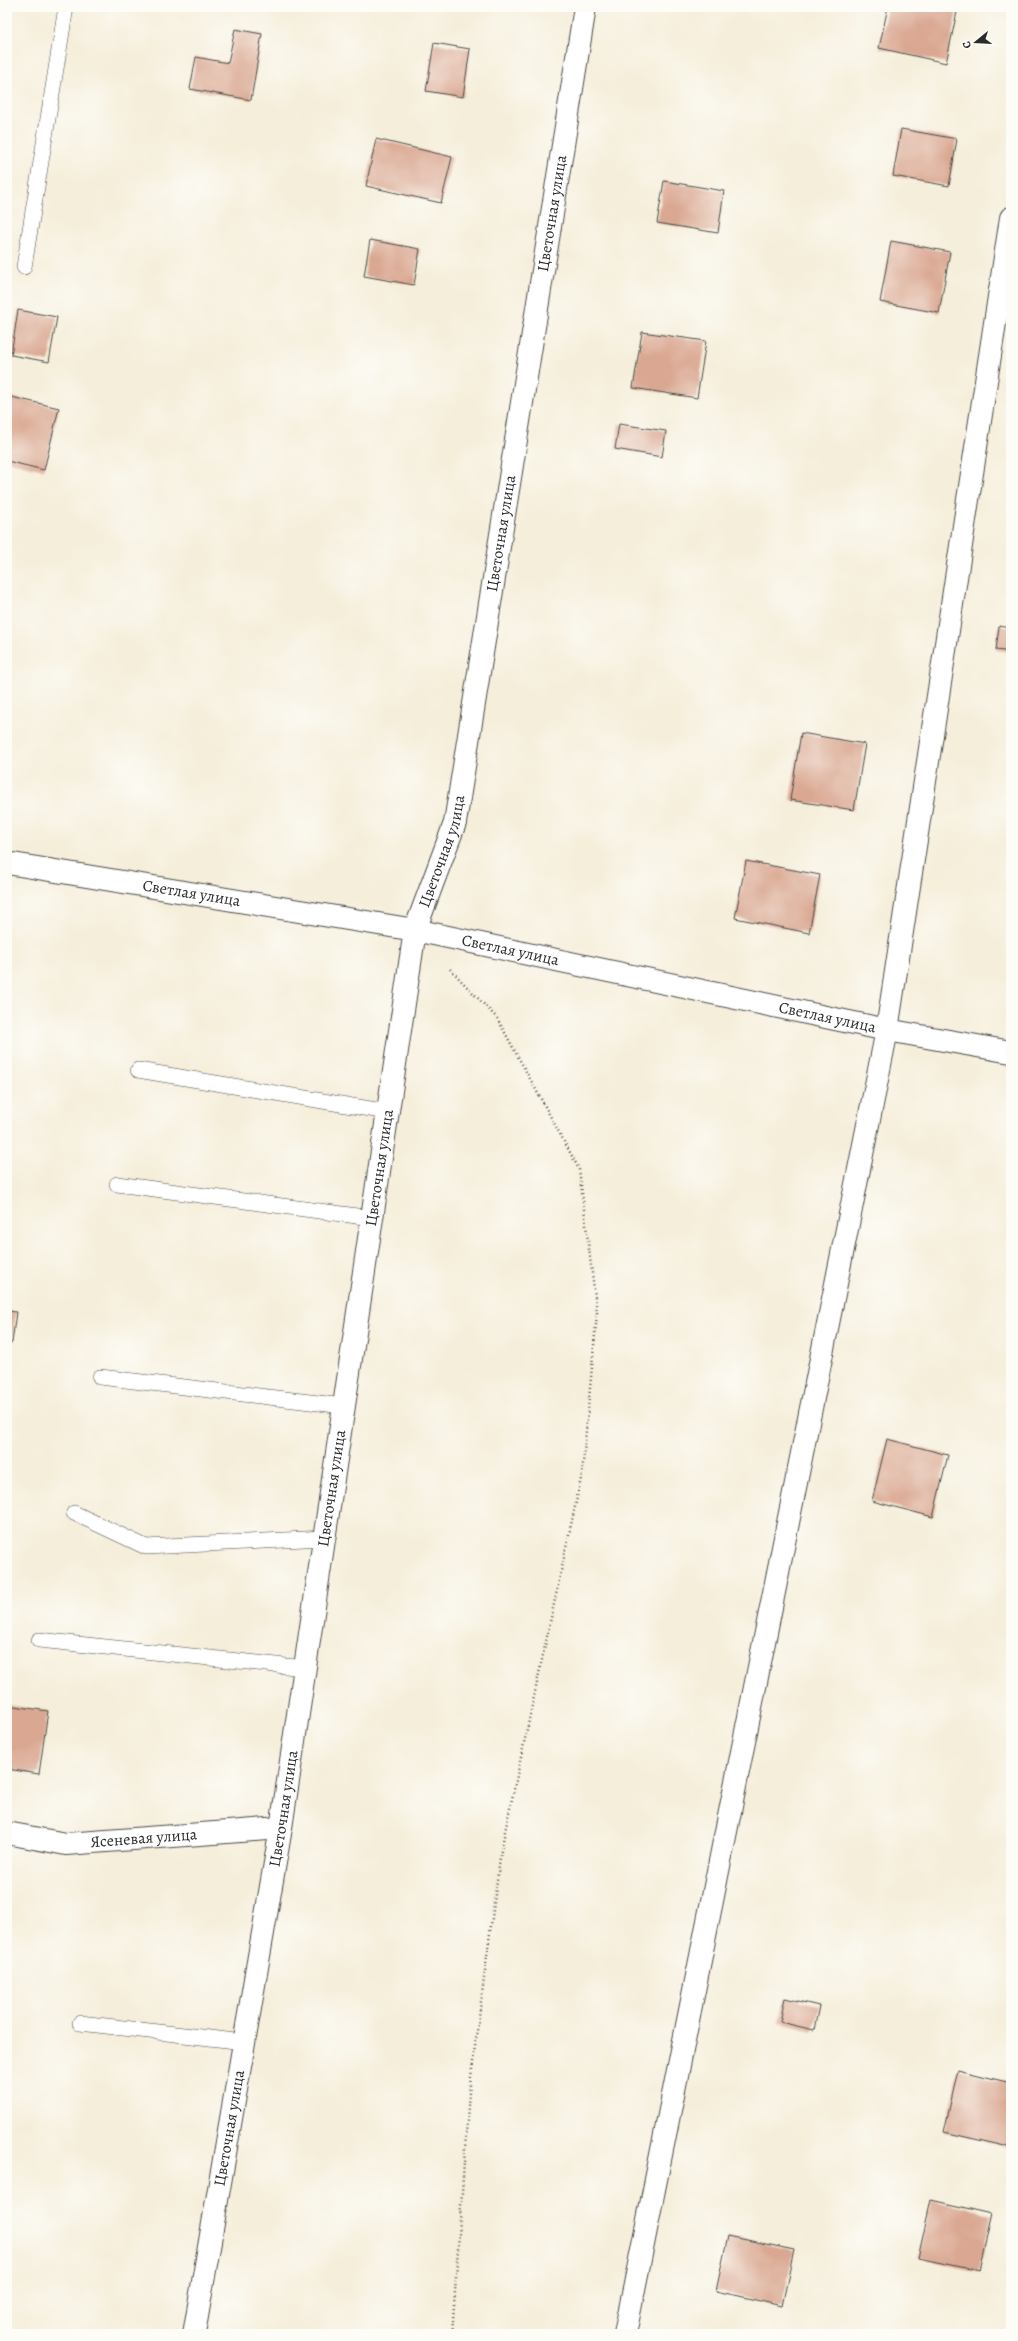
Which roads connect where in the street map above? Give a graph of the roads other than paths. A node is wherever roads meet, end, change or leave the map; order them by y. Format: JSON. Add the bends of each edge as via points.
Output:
{"nodes":[{"id":1,"x":66,"y":7,"type":"edge"},
{"id":2,"x":585,"y":7,"type":"edge"},
{"id":3,"x":1011,"y":218,"type":"edge"},
{"id":4,"x":24,"y":267,"type":"dead end"},
{"id":5,"x":7,"y":863,"type":"edge"},
{"id":6,"x":415,"y":930,"type":"junction"},
{"id":7,"x":887,"y":1030,"type":"junction"},
{"id":8,"x":1011,"y":1052,"type":"edge"},
{"id":9,"x":138,"y":1070,"type":"dead end"},
{"id":10,"x":388,"y":1112,"type":"junction"},
{"id":11,"x":117,"y":1184,"type":"dead end"},
{"id":12,"x":372,"y":1218,"type":"junction"},
{"id":13,"x":100,"y":1377,"type":"dead end"},
{"id":14,"x":344,"y":1406,"type":"junction"},
{"id":15,"x":74,"y":1513,"type":"dead end"},
{"id":16,"x":325,"y":1538,"type":"junction"},
{"id":17,"x":39,"y":1640,"type":"dead end"},
{"id":18,"x":305,"y":1668,"type":"junction"},
{"id":19,"x":281,"y":1828,"type":"junction"},
{"id":20,"x":7,"y":1833,"type":"edge"},
{"id":21,"x":80,"y":2023,"type":"dead end"},
{"id":22,"x":244,"y":2042,"type":"junction"},
{"id":23,"x":194,"y":2334,"type":"edge"},
{"id":24,"x":625,"y":2334,"type":"edge"}],
"edges":[{"from":1,"to":4,"type":"lane"},
{"from":2,"to":6,"type":"street","name":"Цветочная улица","via":[[455,823]]},
{"from":3,"to":7,"type":"street"},
{"from":5,"to":6,"type":"street","name":"Светлая улица"},
{"from":6,"to":7,"type":"street","name":"Светлая улица"},
{"from":6,"to":10,"type":"street","name":"Цветочная улица"},
{"from":7,"to":8,"type":"street","name":"Светлая улица"},
{"from":7,"to":24,"type":"street"},
{"from":9,"to":10,"type":"lane"},
{"from":10,"to":12,"type":"street","name":"Цветочная улица"},
{"from":11,"to":12,"type":"lane"},
{"from":12,"to":14,"type":"street","name":"Цветочная улица"},
{"from":13,"to":14,"type":"lane"},
{"from":14,"to":16,"type":"street","name":"Цветочная улица"},
{"from":15,"to":16,"type":"lane","via":[[146,1547]]},
{"from":16,"to":18,"type":"street","name":"Цветочная улица"},
{"from":17,"to":18,"type":"lane"},
{"from":18,"to":19,"type":"street","name":"Цветочная улица"},
{"from":19,"to":20,"type":"street","name":"Ясеневая улица","via":[[66,1844]]},
{"from":19,"to":22,"type":"street","name":"Цветочная улица"},
{"from":21,"to":22,"type":"lane"},
{"from":22,"to":23,"type":"street","name":"Цветочная улица"}]}
